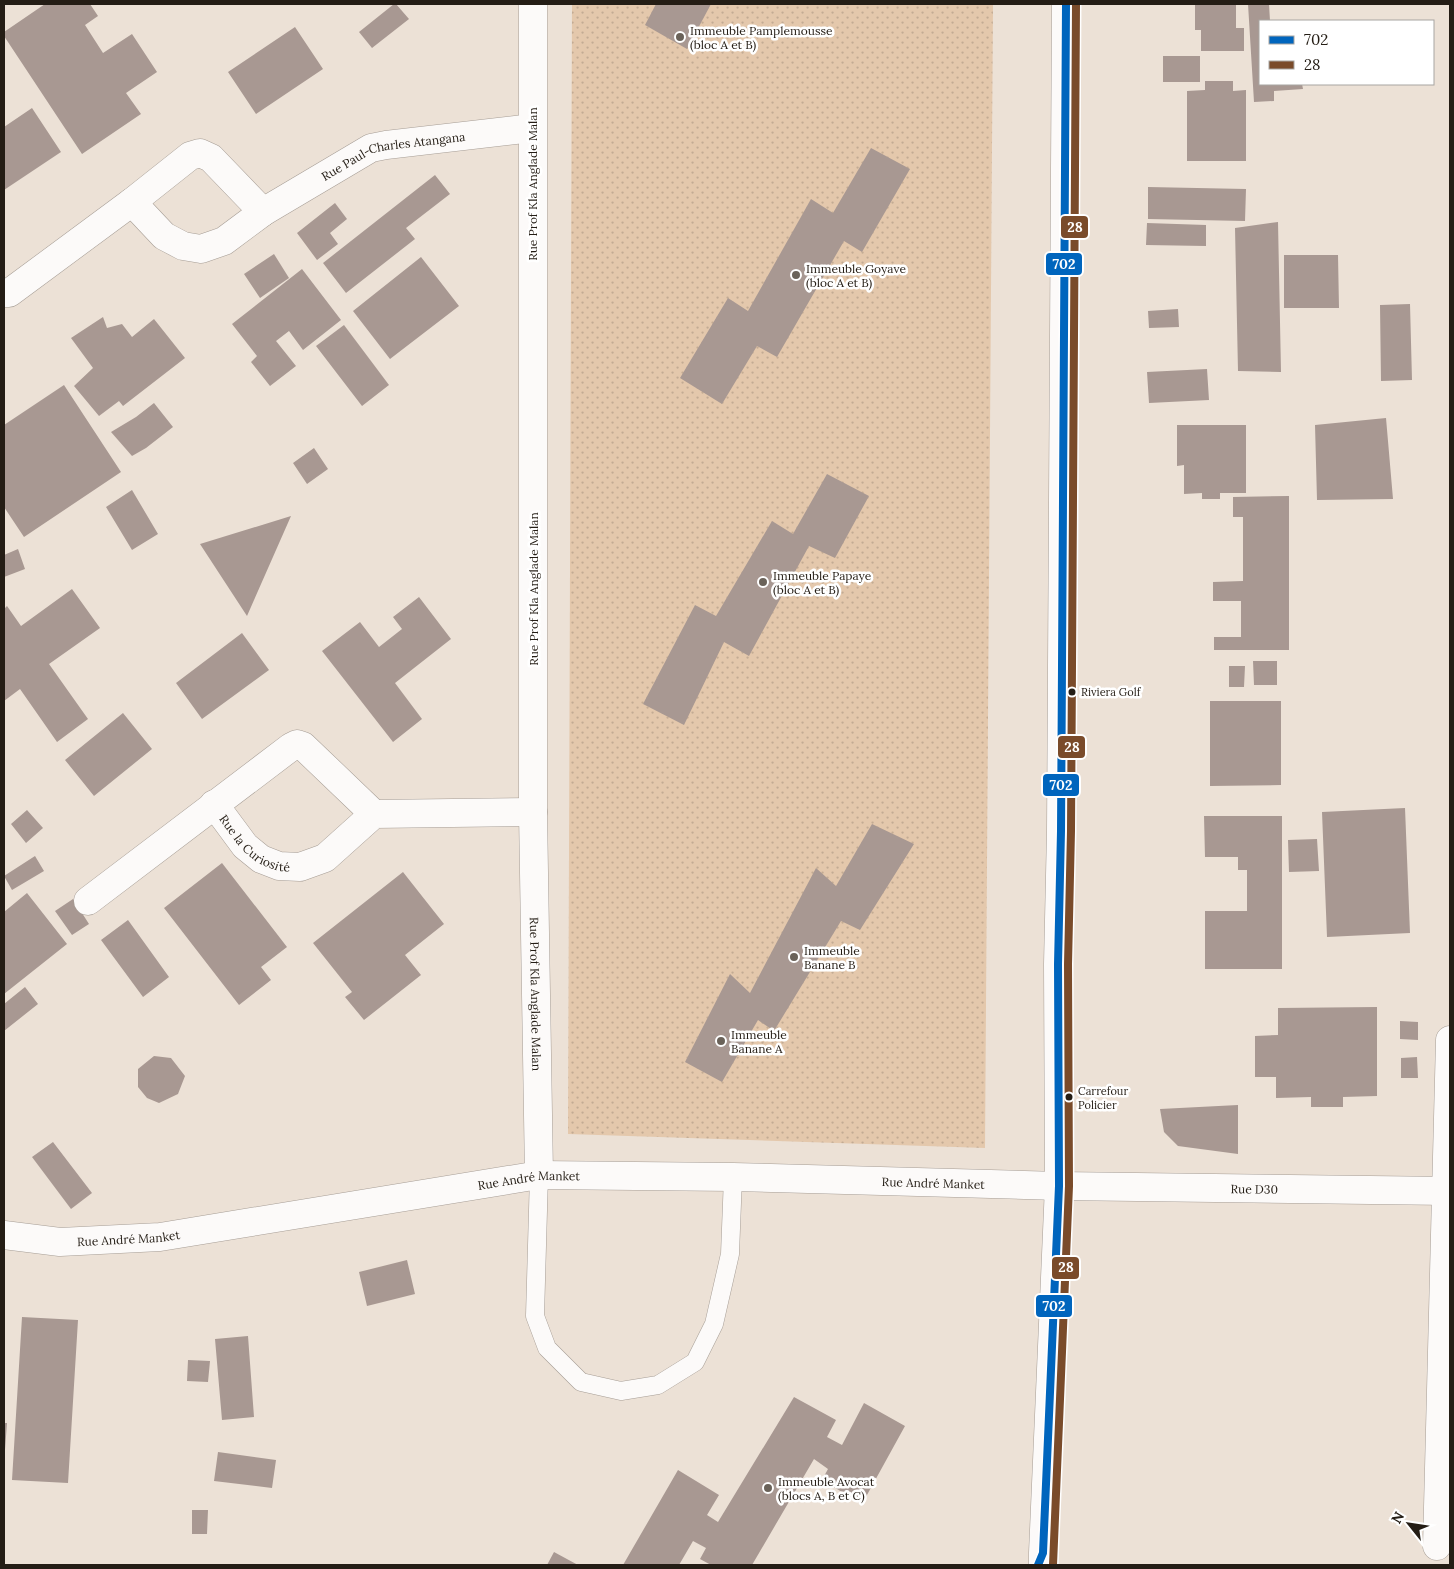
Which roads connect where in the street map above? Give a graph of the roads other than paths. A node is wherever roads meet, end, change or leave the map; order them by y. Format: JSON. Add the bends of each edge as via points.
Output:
{"nodes":[{"id":1,"x":533,"y":4,"type":"edge"},
{"id":2,"x":1066,"y":4,"type":"edge"},
{"id":3,"x":532,"y":128,"type":"junction"},
{"id":4,"x":132,"y":202,"type":"junction"},
{"id":5,"x":263,"y":212,"type":"junction"},
{"id":6,"x":4,"y":294,"type":"edge"},
{"id":7,"x":214,"y":804,"type":"junction"},
{"id":8,"x":533,"y":812,"type":"junction"},
{"id":9,"x":374,"y":814,"type":"junction"},
{"id":10,"x":88,"y":901,"type":"dead end"},
{"id":11,"x":1450,"y":1040,"type":"edge"},
{"id":12,"x":538,"y":1175,"type":"junction"},
{"id":13,"x":733,"y":1177,"type":"junction"},
{"id":14,"x":1059,"y":1186,"type":"junction"},
{"id":15,"x":1449,"y":1191,"type":"edge"},
{"id":16,"x":4,"y":1236,"type":"edge"},
{"id":17,"x":1437,"y":1546,"type":"dead end"},
{"id":18,"x":1041,"y":1561,"type":"edge"}],
"edges":[{"from":1,"to":3,"type":"street","name":"Rue Prof Kla Anglade Malan"},
{"from":2,"to":14,"type":"street"},
{"from":3,"to":5,"type":"street","name":"Rue Paul-Charles Atangana","via":[[371,148]]},
{"from":3,"to":8,"type":"street","name":"Rue Prof Kla Anglade Malan"},
{"from":4,"to":5,"type":"street","name":"Rue Paul-Charles Atangana","via":[[164,236],[183,246],[201,249],[224,241]]},
{"from":4,"to":5,"type":"street","via":[[190,156],[200,153],[211,158]]},
{"from":4,"to":6,"type":"street"},
{"from":7,"to":9,"type":"street","name":"Rue la Curiosité","via":[[245,846],[261,859],[293,867],[325,858]]},
{"from":7,"to":9,"type":"street","name":"Rue la Curiosité","via":[[297,744],[303,746]]},
{"from":7,"to":10,"type":"street","name":"Rue la Curiosité"},
{"from":8,"to":9,"type":"street"},
{"from":8,"to":12,"type":"street","name":"Rue Prof Kla Anglade Malan"},
{"from":11,"to":15,"type":"street"},
{"from":12,"to":13,"type":"street","name":"Rue André Manket"},
{"from":12,"to":13,"type":"lane","via":[[534,1316],[547,1348],[582,1382],[621,1391],[658,1385],[695,1362],[714,1324],[730,1254]]},
{"from":12,"to":16,"type":"street","name":"Rue André Manket","via":[[160,1237],[60,1242]]},
{"from":13,"to":14,"type":"street","name":"Rue André Manket"},
{"from":14,"to":15,"type":"street","name":"Rue D30"},
{"from":14,"to":18,"type":"street"},
{"from":15,"to":17,"type":"street"}]}
